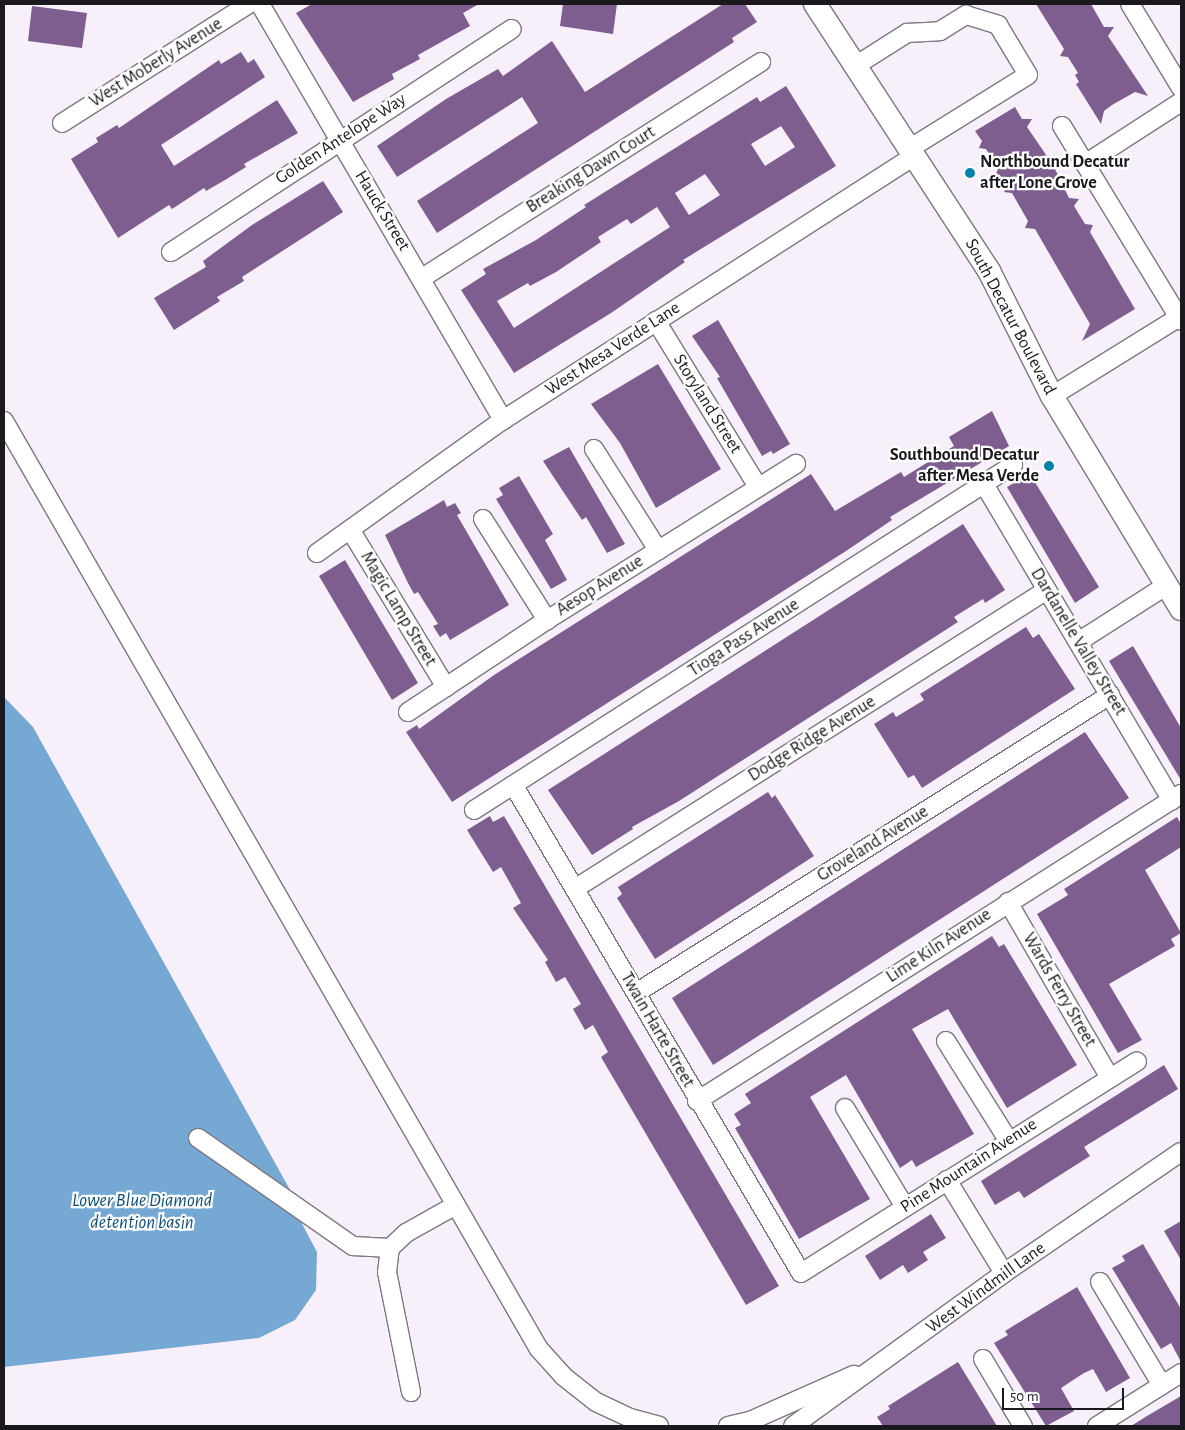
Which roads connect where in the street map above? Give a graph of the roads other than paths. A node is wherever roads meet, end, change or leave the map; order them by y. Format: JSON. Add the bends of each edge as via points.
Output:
{"nodes":[{"id":1,"x":249,"y":4,"type":"edge"},
{"id":2,"x":260,"y":4,"type":"edge"},
{"id":3,"x":815,"y":4,"type":"edge"},
{"id":4,"x":1130,"y":4,"type":"edge"},
{"id":5,"x":512,"y":28,"type":"dead end"},
{"id":6,"x":761,"y":62,"type":"dead end"},
{"id":7,"x":855,"y":66,"type":"junction"},
{"id":8,"x":1181,"y":88,"type":"edge"},
{"id":9,"x":1181,"y":102,"type":"edge"},
{"id":10,"x":62,"y":123,"type":"dead end"},
{"id":11,"x":1062,"y":126,"type":"dead end"},
{"id":12,"x":339,"y":140,"type":"junction"},
{"id":13,"x":912,"y":152,"type":"junction"},
{"id":14,"x":1084,"y":164,"type":"junction"},
{"id":15,"x":171,"y":252,"type":"dead end"},
{"id":16,"x":422,"y":278,"type":"junction"},
{"id":17,"x":1180,"y":318,"type":"edge"},
{"id":18,"x":656,"y":321,"type":"junction"},
{"id":19,"x":1052,"y":396,"type":"junction"},
{"id":20,"x":503,"y":420,"type":"junction"},
{"id":21,"x":4,"y":421,"type":"edge"},
{"id":22,"x":594,"y":449,"type":"dead end"},
{"id":23,"x":796,"y":464,"type":"dead end"},
{"id":24,"x":1013,"y":465,"type":"dead end"},
{"id":25,"x":984,"y":484,"type":"junction"},
{"id":26,"x":758,"y":487,"type":"junction"},
{"id":27,"x":483,"y":520,"type":"dead end"},
{"id":28,"x":351,"y":531,"type":"junction"},
{"id":29,"x":658,"y":550,"type":"junction"},
{"id":30,"x":317,"y":553,"type":"dead end"},
{"id":31,"x":1167,"y":585,"type":"junction"},
{"id":32,"x":1047,"y":590,"type":"junction"},
{"id":33,"x":1181,"y":609,"type":"edge"},
{"id":34,"x":548,"y":620,"type":"junction"},
{"id":35,"x":1078,"y":642,"type":"junction"},
{"id":36,"x":446,"y":687,"type":"junction"},
{"id":37,"x":1110,"y":695,"type":"junction"},
{"id":38,"x":408,"y":712,"type":"dead end"},
{"id":39,"x":514,"y":786,"type":"junction"},
{"id":40,"x":1177,"y":797,"type":"edge"},
{"id":41,"x":474,"y":810,"type":"dead end"},
{"id":42,"x":576,"y":888,"type":"junction"},
{"id":43,"x":1008,"y":902,"type":"junction"},
{"id":44,"x":636,"y":993,"type":"junction"},
{"id":45,"x":946,"y":1041,"type":"dead end"},
{"id":46,"x":1137,"y":1061,"type":"dead end"},
{"id":47,"x":1110,"y":1078,"type":"junction"},
{"id":48,"x":697,"y":1100,"type":"junction"},
{"id":49,"x":845,"y":1108,"type":"dead end"},
{"id":50,"x":198,"y":1138,"type":"dead end"},
{"id":51,"x":1008,"y":1140,"type":"junction"},
{"id":52,"x":1181,"y":1152,"type":"edge"},
{"id":53,"x":947,"y":1180,"type":"junction"},
{"id":54,"x":456,"y":1205,"type":"junction"},
{"id":55,"x":905,"y":1207,"type":"junction"},
{"id":56,"x":390,"y":1248,"type":"junction"},
{"id":57,"x":801,"y":1273,"type":"joint"},
{"id":58,"x":1004,"y":1273,"type":"junction"},
{"id":59,"x":1100,"y":1282,"type":"dead end"},
{"id":60,"x":983,"y":1359,"type":"dead end"},
{"id":61,"x":878,"y":1366,"type":"junction"},
{"id":62,"x":1181,"y":1373,"type":"edge"},
{"id":63,"x":1162,"y":1385,"type":"junction"},
{"id":64,"x":411,"y":1392,"type":"dead end"},
{"id":65,"x":659,"y":1426,"type":"edge"},
{"id":66,"x":728,"y":1426,"type":"edge"},
{"id":67,"x":793,"y":1426,"type":"edge"},
{"id":68,"x":1023,"y":1426,"type":"edge"},
{"id":69,"x":1097,"y":1426,"type":"edge"}],
"edges":[{"from":1,"to":10,"type":"street","name":"West Moberly Avenue"},
{"from":2,"to":12,"type":"street","name":"Hauck Street"},
{"from":3,"to":7,"type":"main road","name":"South Decatur Boulevard"},
{"from":4,"to":8,"type":"street"},
{"from":5,"to":12,"type":"street","name":"Golden Antelope Way"},
{"from":6,"to":16,"type":"street","name":"Breaking Dawn Court"},
{"from":7,"to":13,"type":"main road","name":"South Decatur Boulevard"},
{"from":7,"to":13,"type":"street","name":"West Mesa Verde Lane","via":[[907,34],[940,31],[966,15],[998,25],[1028,75]]},
{"from":9,"to":14,"type":"street"},
{"from":11,"to":14,"type":"street"},
{"from":12,"to":15,"type":"street","name":"Golden Antelope Way"},
{"from":12,"to":16,"type":"street","name":"Hauck Street"},
{"from":13,"to":18,"type":"street","name":"West Mesa Verde Lane"},
{"from":13,"to":19,"type":"main road","name":"South Decatur Boulevard","via":[[989,270]]},
{"from":14,"to":17,"type":"street"},
{"from":16,"to":20,"type":"street","name":"Hauck Street"},
{"from":17,"to":19,"type":"street"},
{"from":18,"to":20,"type":"street","name":"West Mesa Verde Lane"},
{"from":18,"to":26,"type":"street","name":"Storyland Street"},
{"from":19,"to":31,"type":"main road","name":"South Decatur Boulevard"},
{"from":20,"to":28,"type":"street","name":"West Mesa Verde Lane"},
{"from":21,"to":54,"type":"street"},
{"from":22,"to":29,"type":"street"},
{"from":23,"to":26,"type":"street","name":"Aesop Avenue"},
{"from":24,"to":25,"type":"street","name":"Tioga Pass Avenue"},
{"from":25,"to":32,"type":"street","name":"Dardanelle Valley Street"},
{"from":25,"to":39,"type":"street","name":"Tioga Pass Avenue"},
{"from":26,"to":29,"type":"street","name":"Aesop Avenue"},
{"from":27,"to":34,"type":"street"},
{"from":28,"to":30,"type":"street","name":"West Mesa Verde Lane"},
{"from":28,"to":36,"type":"street","name":"Magic Lamp Street"},
{"from":29,"to":34,"type":"street","name":"Aesop Avenue"},
{"from":31,"to":33,"type":"main road","name":"South Decatur Boulevard"},
{"from":31,"to":35,"type":"street"},
{"from":32,"to":35,"type":"street","name":"Dardanelle Valley Street"},
{"from":32,"to":42,"type":"street","name":"Dodge Ridge Avenue"},
{"from":34,"to":36,"type":"street","name":"Aesop Avenue"},
{"from":35,"to":37,"type":"street","name":"Dardanelle Valley Street"},
{"from":36,"to":38,"type":"street","name":"Aesop Avenue"},
{"from":37,"to":40,"type":"street","name":"Dardanelle Valley Street"},
{"from":37,"to":44,"type":"street","name":"Groveland Avenue"},
{"from":39,"to":41,"type":"street","name":"Tioga Pass Avenue"},
{"from":39,"to":42,"type":"street","name":"Twain Harte Street"},
{"from":40,"to":43,"type":"street","name":"Lime Kiln Avenue"},
{"from":42,"to":44,"type":"street","name":"Twain Harte Street"},
{"from":43,"to":47,"type":"street","name":"Wards Ferry Street"},
{"from":43,"to":48,"type":"street","name":"Lime Kiln Avenue"},
{"from":44,"to":48,"type":"street","name":"Twain Harte Street"},
{"from":45,"to":51,"type":"street"},
{"from":46,"to":47,"type":"street","name":"Pine Mountain Avenue"},
{"from":47,"to":51,"type":"street","name":"Pine Mountain Avenue"},
{"from":48,"to":57,"type":"street","name":"Twain Harte Street"},
{"from":49,"to":55,"type":"street"},
{"from":50,"to":56,"type":"street","via":[[353,1246]]},
{"from":51,"to":53,"type":"street","name":"Pine Mountain Avenue"},
{"from":52,"to":58,"type":"street","name":"West Windmill Lane"},
{"from":53,"to":55,"type":"street","name":"Pine Mountain Avenue"},
{"from":53,"to":58,"type":"street"},
{"from":54,"to":56,"type":"street","via":[[406,1234]]},
{"from":54,"to":65,"type":"street","via":[[539,1349],[563,1376],[596,1402],[630,1418]]},
{"from":55,"to":57,"type":"street","name":"Pine Mountain Avenue"},
{"from":56,"to":64,"type":"street","via":[[387,1272]]},
{"from":58,"to":61,"type":"street","name":"West Windmill Lane"},
{"from":59,"to":63,"type":"street"},
{"from":60,"to":68,"type":"street"},
{"from":61,"to":66,"type":"street","via":[[750,1421]]},
{"from":61,"to":67,"type":"street","name":"West Windmill Lane"},
{"from":62,"to":63,"type":"street"},
{"from":63,"to":69,"type":"street"}]}
